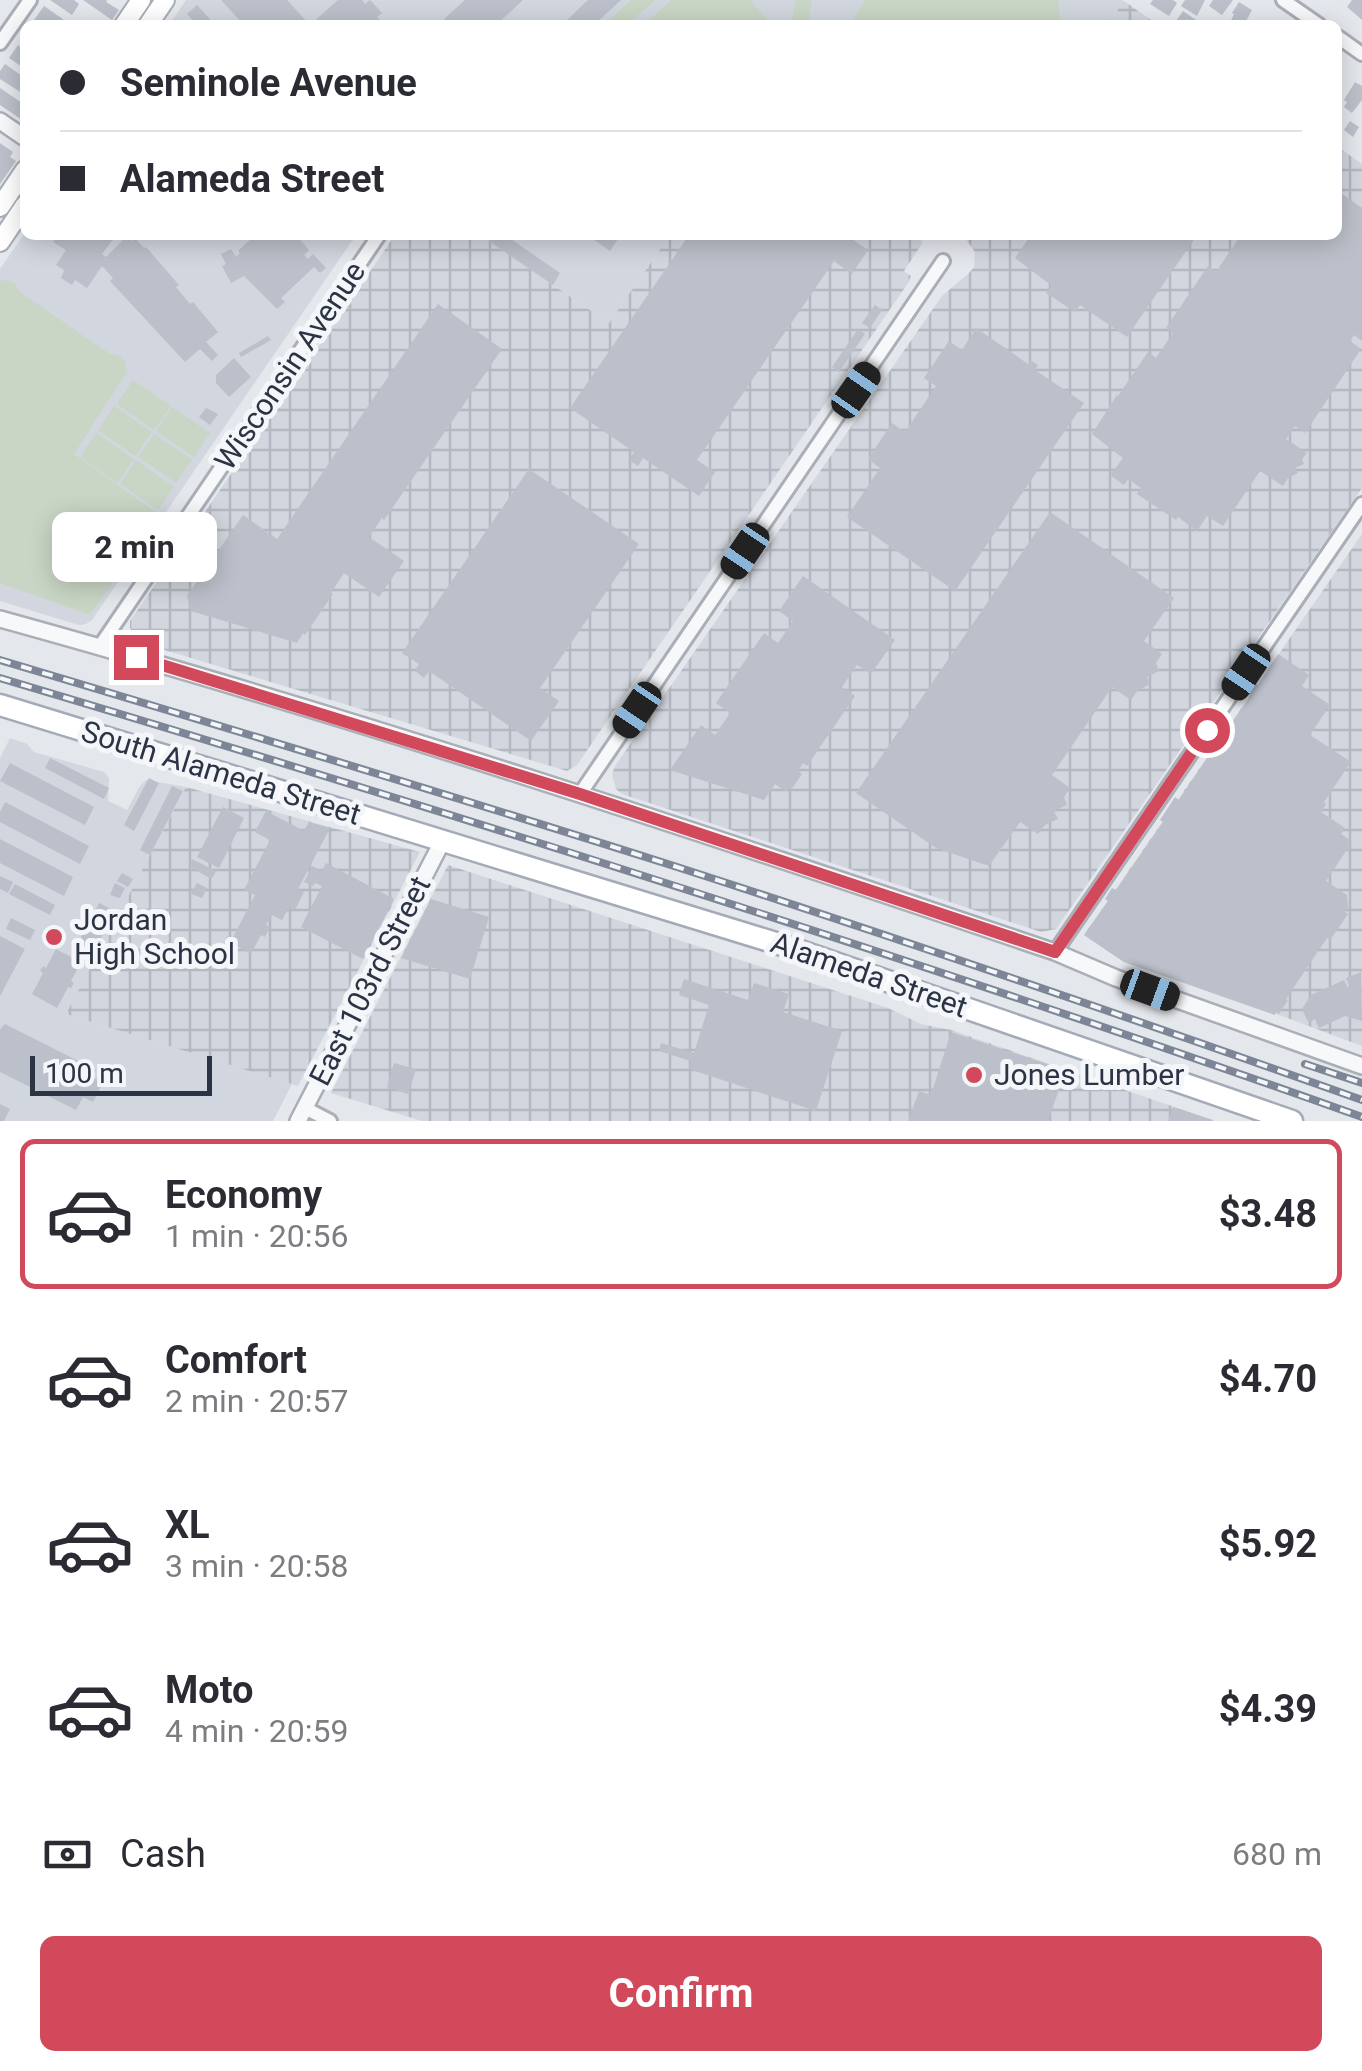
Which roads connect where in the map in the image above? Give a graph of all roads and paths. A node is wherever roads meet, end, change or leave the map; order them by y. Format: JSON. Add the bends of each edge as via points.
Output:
{"nodes":[{"id":1,"x":30,"y":0,"type":"edge"},
{"id":2,"x":1283,"y":0,"type":"edge"},
{"id":3,"x":1312,"y":20,"type":"edge"},
{"id":4,"x":0,"y":44,"type":"edge"},
{"id":5,"x":20,"y":177,"type":"edge"},
{"id":6,"x":0,"y":207,"type":"edge"},
{"id":7,"x":20,"y":212,"type":"edge"},
{"id":8,"x":376,"y":240,"type":"edge"},
{"id":9,"x":0,"y":242,"type":"edge"},
{"id":10,"x":944,"y":261,"type":"dead end"},
{"id":11,"x":1362,"y":504,"type":"edge"},
{"id":12,"x":0,"y":618,"type":"edge"},
{"id":13,"x":100,"y":646,"type":"junction"},
{"id":14,"x":0,"y":705,"type":"edge"},
{"id":15,"x":580,"y":794,"type":"junction"},
{"id":16,"x":443,"y":840,"type":"junction"},
{"id":17,"x":1055,"y":952,"type":"junction"},
{"id":18,"x":1362,"y":1066,"type":"edge"},
{"id":19,"x":301,"y":1114,"type":"edge"},
{"id":20,"x":330,"y":1121,"type":"edge"},
{"id":21,"x":1292,"y":1121,"type":"edge"}],
"edges":[{"from":1,"to":4,"type":"street"},
{"from":2,"to":3,"type":"street"},
{"from":5,"to":6,"type":"main road"},
{"from":7,"to":9,"type":"main road"},
{"from":8,"to":13,"type":"street","name":"Wisconsin Avenue"},
{"from":10,"to":15,"type":"street"},
{"from":11,"to":17,"type":"street"},
{"from":12,"to":13,"type":"street"},
{"from":13,"to":15,"type":"street"},
{"from":14,"to":16,"type":"main road","name":"South Alameda Street"},
{"from":15,"to":17,"type":"street"},
{"from":16,"to":19,"type":"street","name":"East 103rd Street"},
{"from":16,"to":21,"type":"main road","name":"Alameda Street","via":[[792,948]]},
{"from":17,"to":18,"type":"street"},
{"from":19,"to":20,"type":"street"}]}
